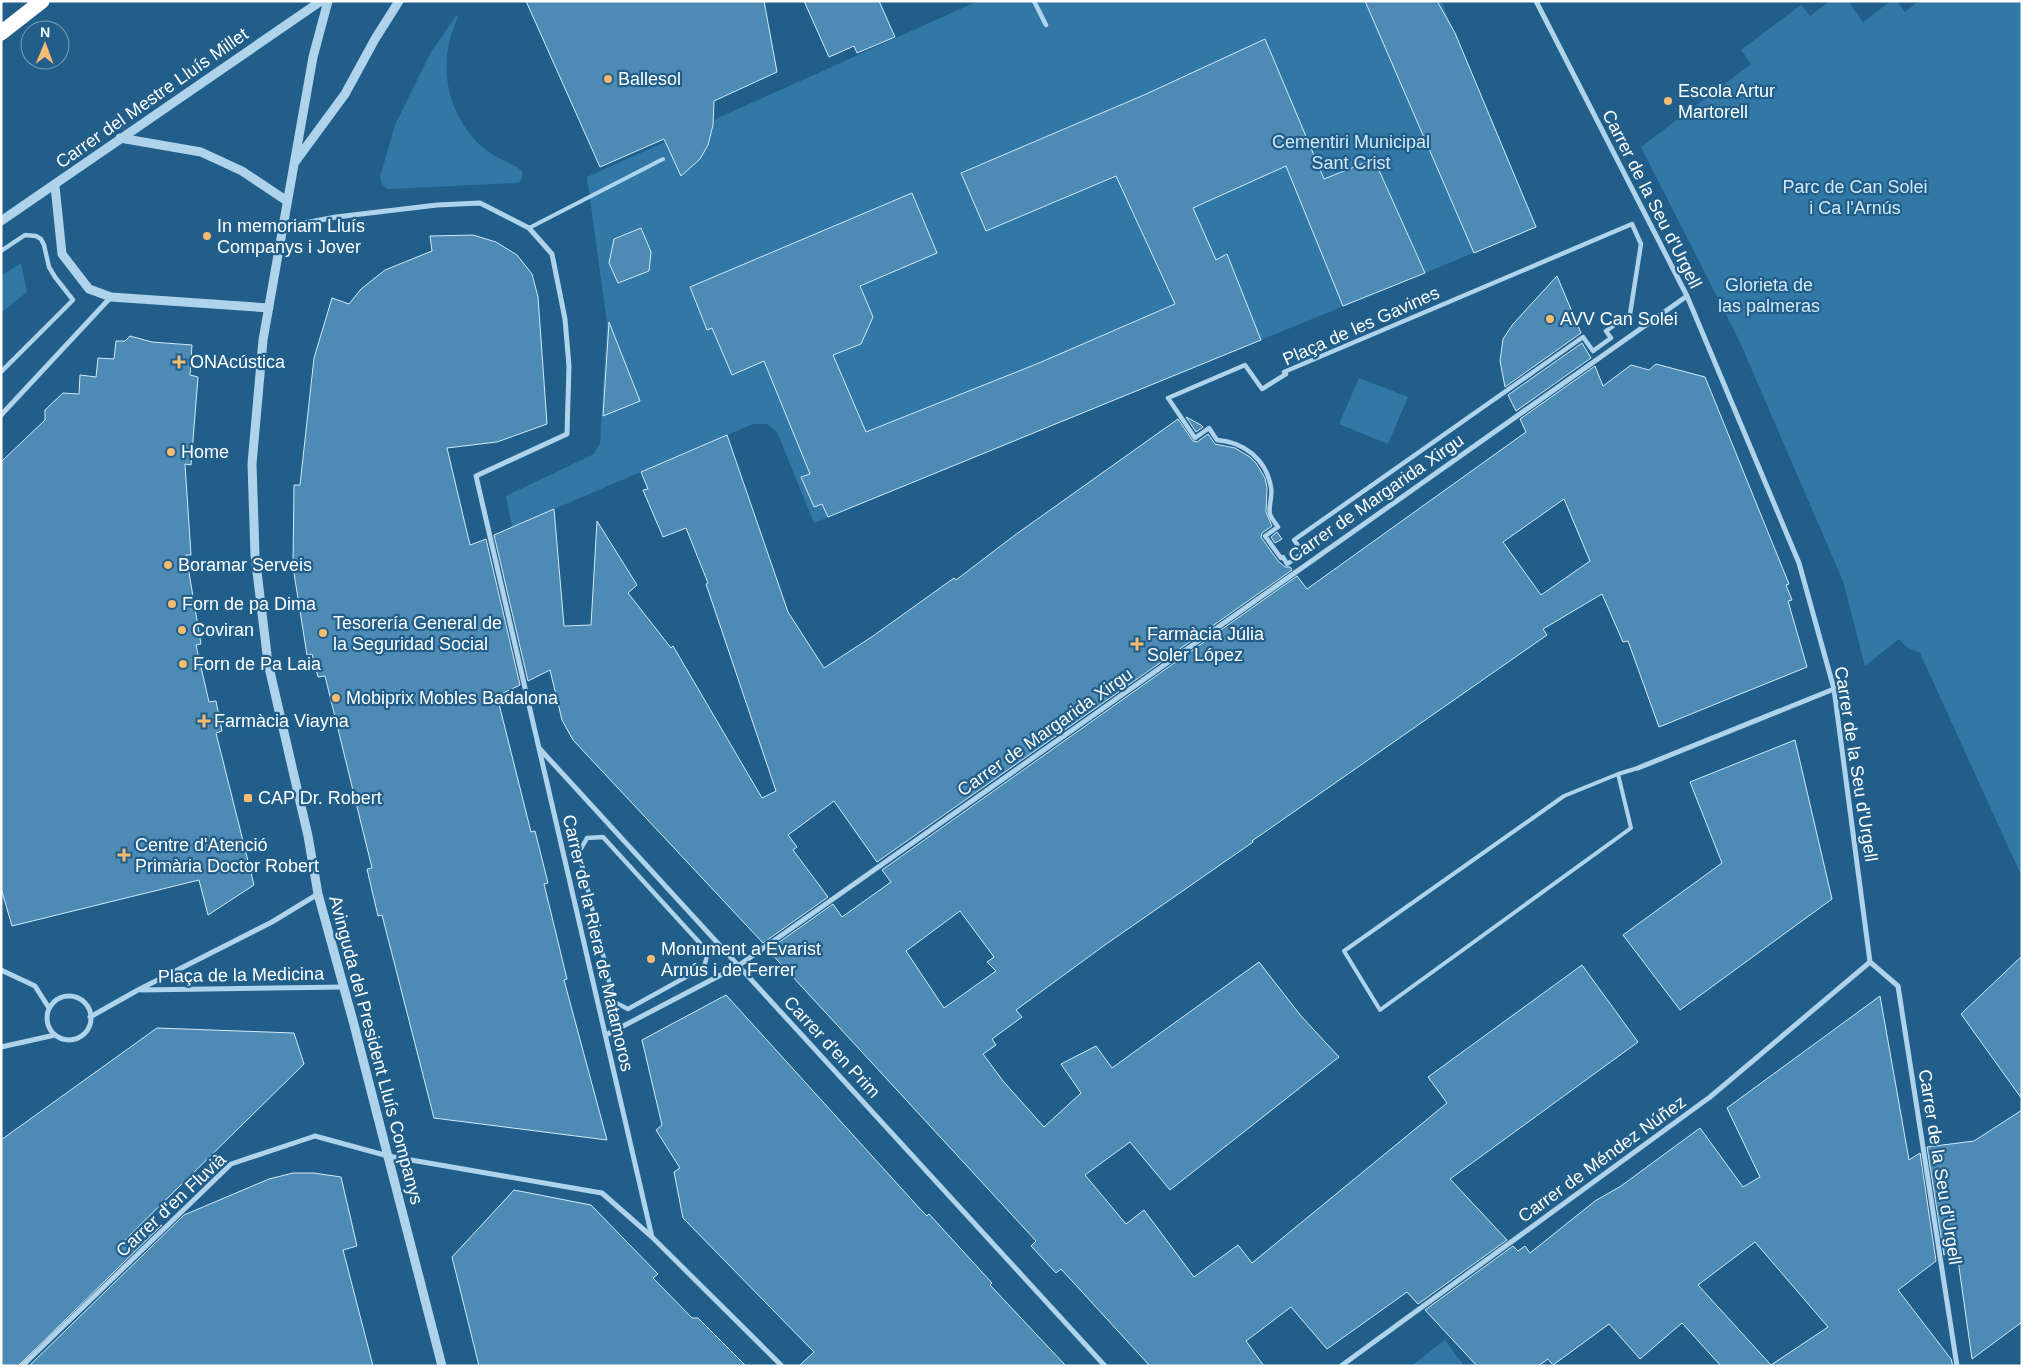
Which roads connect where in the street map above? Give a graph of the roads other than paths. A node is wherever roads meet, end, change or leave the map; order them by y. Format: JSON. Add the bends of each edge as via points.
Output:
{"nodes":[{"id":1,"x":42,"y":1,"type":"edge"},
{"id":2,"x":321,"y":1,"type":"edge"},
{"id":3,"x":328,"y":1,"type":"edge"},
{"id":4,"x":399,"y":1,"type":"edge"},
{"id":5,"x":1034,"y":1,"type":"edge"},
{"id":6,"x":1536,"y":1,"type":"edge"},
{"id":7,"x":1046,"y":25,"type":"dead end"},
{"id":8,"x":1,"y":33,"type":"edge"},
{"id":9,"x":120,"y":138,"type":"junction"},
{"id":10,"x":663,"y":159,"type":"dead end"},
{"id":11,"x":293,"y":164,"type":"junction"},
{"id":12,"x":54,"y":186,"type":"junction"},
{"id":13,"x":287,"y":201,"type":"junction"},
{"id":14,"x":1,"y":221,"type":"edge"},
{"id":15,"x":283,"y":227,"type":"junction"},
{"id":16,"x":530,"y":228,"type":"junction"},
{"id":17,"x":1,"y":251,"type":"edge"},
{"id":18,"x":1686,"y":296,"type":"junction"},
{"id":19,"x":111,"y":297,"type":"junction"},
{"id":20,"x":268,"y":308,"type":"junction"},
{"id":21,"x":1606,"y":331,"type":"joint"},
{"id":22,"x":1,"y":372,"type":"edge"},
{"id":23,"x":1,"y":415,"type":"edge"},
{"id":24,"x":1834,"y":689,"type":"junction"},
{"id":25,"x":539,"y":748,"type":"junction"},
{"id":26,"x":1638,"y":768,"type":"joint"},
{"id":27,"x":1618,"y":774,"type":"junction"},
{"id":28,"x":603,"y":837,"type":"joint"},
{"id":29,"x":318,"y":894,"type":"junction"},
{"id":30,"x":1870,"y":962,"type":"junction"},
{"id":31,"x":738,"y":966,"type":"junction"},
{"id":32,"x":1,"y":970,"type":"edge"},
{"id":33,"x":344,"y":988,"type":"junction"},
{"id":34,"x":138,"y":990,"type":"junction"},
{"id":35,"x":50,"y":1008,"type":"junction"},
{"id":36,"x":90,"y":1017,"type":"junction"},
{"id":37,"x":55,"y":1035,"type":"junction"},
{"id":38,"x":606,"y":1036,"type":"junction"},
{"id":39,"x":1,"y":1047,"type":"edge"},
{"id":40,"x":388,"y":1156,"type":"junction"},
{"id":41,"x":652,"y":1237,"type":"junction"},
{"id":42,"x":22,"y":1366,"type":"edge"},
{"id":43,"x":442,"y":1366,"type":"edge"},
{"id":44,"x":782,"y":1366,"type":"edge"},
{"id":45,"x":1105,"y":1366,"type":"edge"},
{"id":46,"x":1341,"y":1366,"type":"edge"},
{"id":47,"x":1957,"y":1366,"type":"edge"}],
"edges":[{"from":1,"to":8,"type":"highway"},
{"from":2,"to":9,"type":"street","name":"Carrer del Mestre Lluís Millet"},
{"from":3,"to":11,"type":"street","name":"Avinguda del President Lluís Companys","via":[[313,57]]},
{"from":4,"to":11,"type":"street","via":[[345,94]]},
{"from":5,"to":7,"type":"street"},
{"from":6,"to":18,"type":"street","name":"Carrer de la Seu d'Urgell"},
{"from":9,"to":12,"type":"street","name":"Carrer del Mestre Lluís Millet"},
{"from":9,"to":13,"type":"street","via":[[201,152],[242,171]]},
{"from":10,"to":16,"type":"lane"},
{"from":11,"to":13,"type":"street","name":"Avinguda del President Lluís Companys"},
{"from":12,"to":14,"type":"street","name":"Carrer del Mestre Lluís Millet"},
{"from":12,"to":19,"type":"street","via":[[62,254],[89,289]]},
{"from":13,"to":15,"type":"street","name":"Avinguda del President Lluís Companys"},
{"from":15,"to":16,"type":"street","via":[[336,217],[480,203]]},
{"from":15,"to":20,"type":"street","name":"Avinguda del President Lluís Companys"},
{"from":16,"to":25,"type":"street","name":"Carrer de la Riera de Matamoros","via":[[552,254],[566,319],[569,366],[567,434],[476,476]]},
{"from":17,"to":22,"type":"street","via":[[25,235],[41,239],[55,277],[73,300]]},
{"from":18,"to":24,"type":"street","name":"Carrer de la Seu d'Urgell","via":[[1798,563]]},
{"from":18,"to":31,"type":"street","name":"Carrer de Margarida Xirgu"},
{"from":19,"to":20,"type":"street"},
{"from":19,"to":23,"type":"street"},
{"from":20,"to":29,"type":"street","name":"Avinguda del President Lluís Companys","via":[[252,464],[255,555],[268,663]]},
{"from":21,"to":21,"type":"street","name":"Plaça de les Gavines","via":[[1630,314],[1641,244],[1632,224],[1284,372],[1286,374],[1262,389],[1245,365],[1168,398],[1195,438],[1209,428],[1217,440],[1229,441],[1249,450],[1264,468],[1271,486],[1270,515],[1278,527],[1265,536],[1288,564],[1303,553],[1294,540],[1583,337],[1593,350],[1611,338]]},
{"from":24,"to":26,"type":"street"},
{"from":24,"to":30,"type":"street","name":"Carrer de la Seu d'Urgell"},
{"from":25,"to":31,"type":"street","name":"Carrer d'en Prim"},
{"from":25,"to":38,"type":"street","name":"Carrer de la Riera de Matamoros"},
{"from":26,"to":27,"type":"lane"},
{"from":27,"to":27,"type":"lane","via":[[1564,796],[1344,951],[1380,1010],[1631,828]]},
{"from":28,"to":28,"type":"street","via":[[587,838],[579,852],[614,1002],[628,1009],[704,967],[708,952]]},
{"from":29,"to":33,"type":"street","name":"Avinguda del President Lluís Companys"},
{"from":29,"to":34,"type":"street","name":"Plaça de la Medicina","via":[[272,922]]},
{"from":30,"to":46,"type":"street","name":"Carrer de Méndez Núñez","via":[[1710,1097]]},
{"from":30,"to":47,"type":"street","name":"Carrer de la Seu d'Urgell","via":[[1898,986]]},
{"from":31,"to":38,"type":"street","name":"Carrer de Margarida Xirgu"},
{"from":31,"to":45,"type":"street","name":"Carrer d'en Prim"},
{"from":32,"to":35,"type":"street","via":[[35,986]]},
{"from":33,"to":34,"type":"street","name":"Plaça de la Medicina"},
{"from":33,"to":40,"type":"street","name":"Avinguda del President Lluís Companys"},
{"from":34,"to":36,"type":"street","name":"Plaça de la Medicina"},
{"from":35,"to":36,"type":"street","via":[[60,998],[74,997],[85,1004]]},
{"from":35,"to":37,"type":"street","via":[[47,1023]]},
{"from":36,"to":37,"type":"street","via":[[85,1032],[78,1038],[71,1040]]},
{"from":37,"to":39,"type":"street"},
{"from":38,"to":41,"type":"street","name":"Carrer de la Riera de Matamoros"},
{"from":40,"to":41,"type":"street","name":"Carrer d'en Fluvià","via":[[602,1194]]},
{"from":40,"to":42,"type":"street","name":"Carrer d'en Fluvià","via":[[315,1136],[231,1164]]},
{"from":40,"to":43,"type":"street","name":"Avinguda del President Lluís Companys"},
{"from":41,"to":44,"type":"street"}]}
